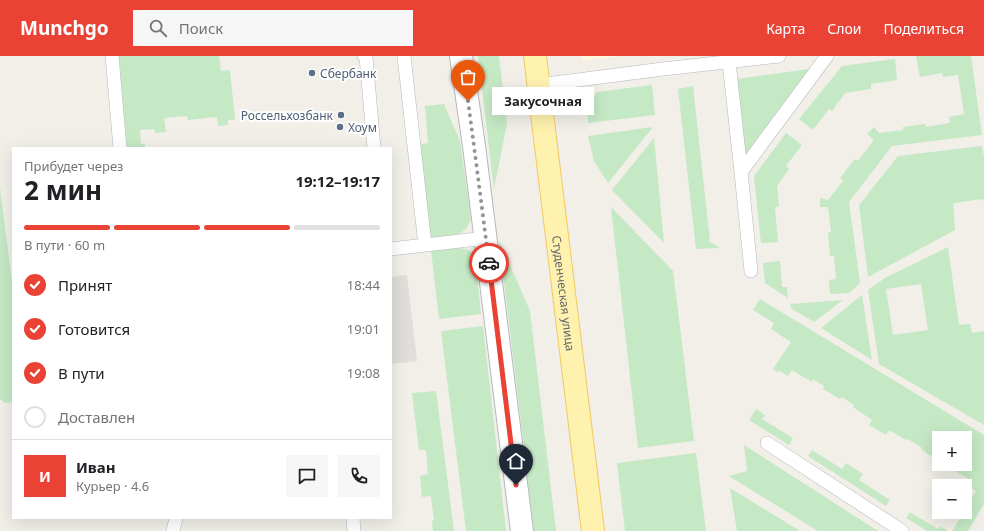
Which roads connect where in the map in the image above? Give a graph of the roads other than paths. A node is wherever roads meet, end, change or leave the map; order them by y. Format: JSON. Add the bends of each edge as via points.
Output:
{"nodes":[{"id":1,"x":112,"y":56,"type":"edge"},
{"id":2,"x":364,"y":56,"type":"edge"},
{"id":3,"x":404,"y":56,"type":"edge"},
{"id":4,"x":461,"y":56,"type":"edge"},
{"id":5,"x":535,"y":56,"type":"edge"},
{"id":6,"x":779,"y":56,"type":"edge"},
{"id":7,"x":827,"y":56,"type":"edge"},
{"id":8,"x":729,"y":62,"type":"junction"},
{"id":9,"x":539,"y":85,"type":"junction"},
{"id":10,"x":120,"y":147,"type":"edge"},
{"id":11,"x":374,"y":147,"type":"edge"},
{"id":12,"x":741,"y":172,"type":"junction"},
{"id":13,"x":486,"y":238,"type":"junction"},
{"id":14,"x":425,"y":245,"type":"junction"},
{"id":15,"x":392,"y":249,"type":"edge"},
{"id":16,"x":751,"y":271,"type":"dead end"},
{"id":17,"x":767,"y":443,"type":"dead end"},
{"id":18,"x":176,"y":519,"type":"edge"},
{"id":19,"x":353,"y":519,"type":"edge"},
{"id":20,"x":173,"y":531,"type":"edge"},
{"id":21,"x":354,"y":531,"type":"edge"},
{"id":22,"x":522,"y":531,"type":"edge"},
{"id":23,"x":593,"y":531,"type":"edge"},
{"id":24,"x":902,"y":531,"type":"edge"}],
"edges":[{"from":1,"to":10,"type":"lane"},
{"from":2,"to":11,"type":"lane"},
{"from":3,"to":14,"type":"lane"},
{"from":4,"to":13,"type":"street"},
{"from":5,"to":9,"type":"main road","name":"Студенческая улица"},
{"from":6,"to":8,"type":"lane"},
{"from":7,"to":12,"type":"lane"},
{"from":8,"to":9,"type":"lane"},
{"from":8,"to":12,"type":"lane"},
{"from":9,"to":23,"type":"main road","name":"Студенческая улица"},
{"from":12,"to":16,"type":"lane"},
{"from":13,"to":14,"type":"lane"},
{"from":13,"to":22,"type":"street"},
{"from":14,"to":15,"type":"lane"},
{"from":17,"to":24,"type":"lane"},
{"from":18,"to":20,"type":"lane"},
{"from":19,"to":21,"type":"lane"}]}
